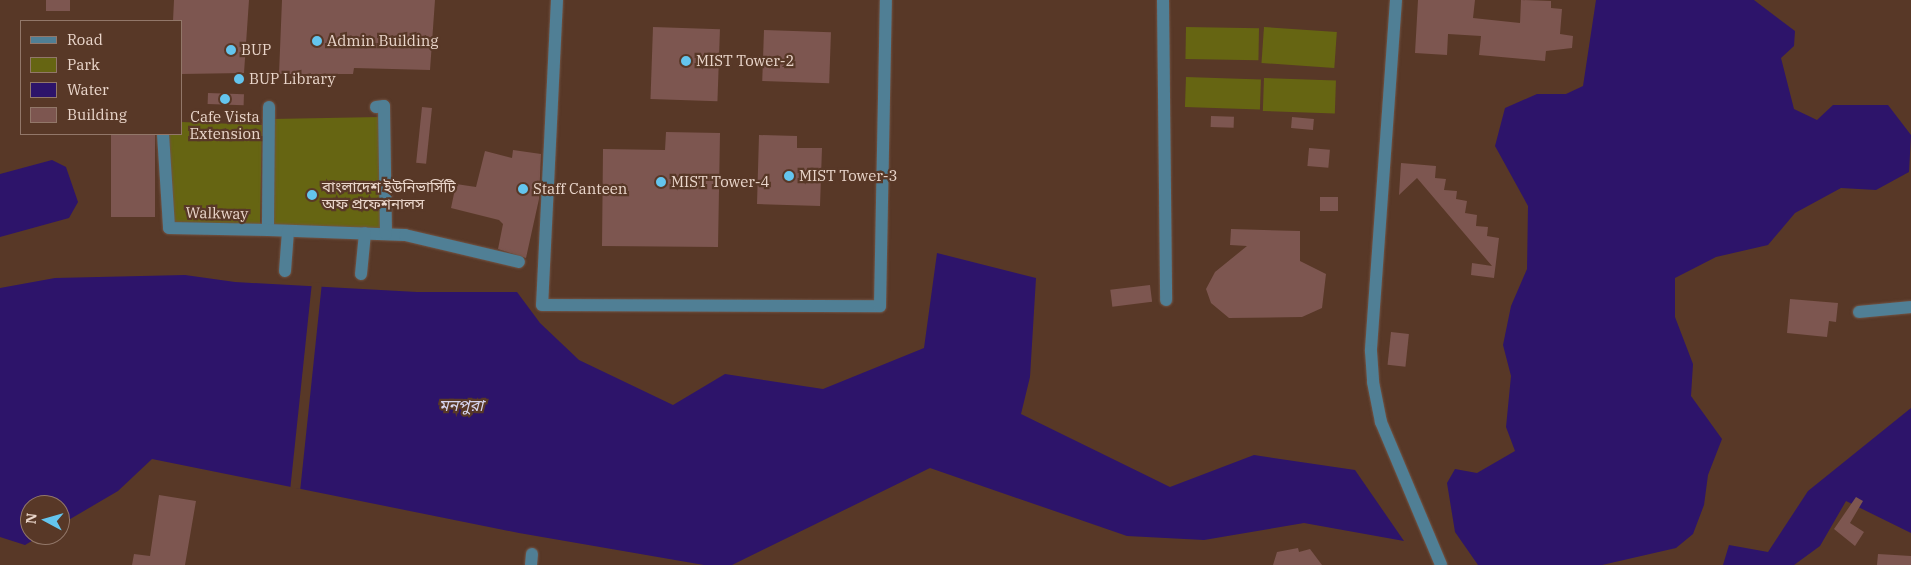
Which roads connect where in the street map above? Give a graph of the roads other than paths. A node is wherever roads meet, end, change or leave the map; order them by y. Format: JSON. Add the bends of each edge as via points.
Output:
{"nodes":[{"id":1,"x":557,"y":0,"type":"edge"},
{"id":2,"x":886,"y":0,"type":"edge"},
{"id":3,"x":1163,"y":0,"type":"edge"},
{"id":4,"x":1396,"y":0,"type":"edge"},
{"id":5,"x":269,"y":107,"type":"dead end"},
{"id":6,"x":376,"y":107,"type":"dead end"},
{"id":7,"x":163,"y":135,"type":"edge"},
{"id":8,"x":268,"y":230,"type":"junction"},
{"id":9,"x":288,"y":231,"type":"junction"},
{"id":10,"x":364,"y":234,"type":"junction"},
{"id":11,"x":386,"y":234,"type":"junction"},
{"id":12,"x":519,"y":262,"type":"dead end"},
{"id":13,"x":285,"y":271,"type":"dead end"},
{"id":14,"x":361,"y":274,"type":"dead end"},
{"id":15,"x":1166,"y":300,"type":"dead end"},
{"id":16,"x":1911,"y":307,"type":"edge"},
{"id":17,"x":1859,"y":312,"type":"dead end"},
{"id":18,"x":1441,"y":565,"type":"edge"}],
"edges":[{"from":1,"to":2,"type":"street","via":[[542,305],[880,306]]},
{"from":3,"to":15,"type":"street"},
{"from":4,"to":18,"type":"street","via":[[1372,374],[1381,422]]},
{"from":5,"to":8,"type":"street","name":"Walkway"},
{"from":6,"to":11,"type":"street","via":[[384,106]]},
{"from":7,"to":8,"type":"street","name":"Walkway","via":[[169,228]]},
{"from":8,"to":9,"type":"street","name":"Walkway"},
{"from":9,"to":10,"type":"street","name":"Walkway"},
{"from":9,"to":13,"type":"street"},
{"from":10,"to":11,"type":"street","name":"Walkway"},
{"from":10,"to":14,"type":"street"},
{"from":11,"to":12,"type":"street","name":"Walkway","via":[[405,235]]},
{"from":16,"to":17,"type":"street"}]}
